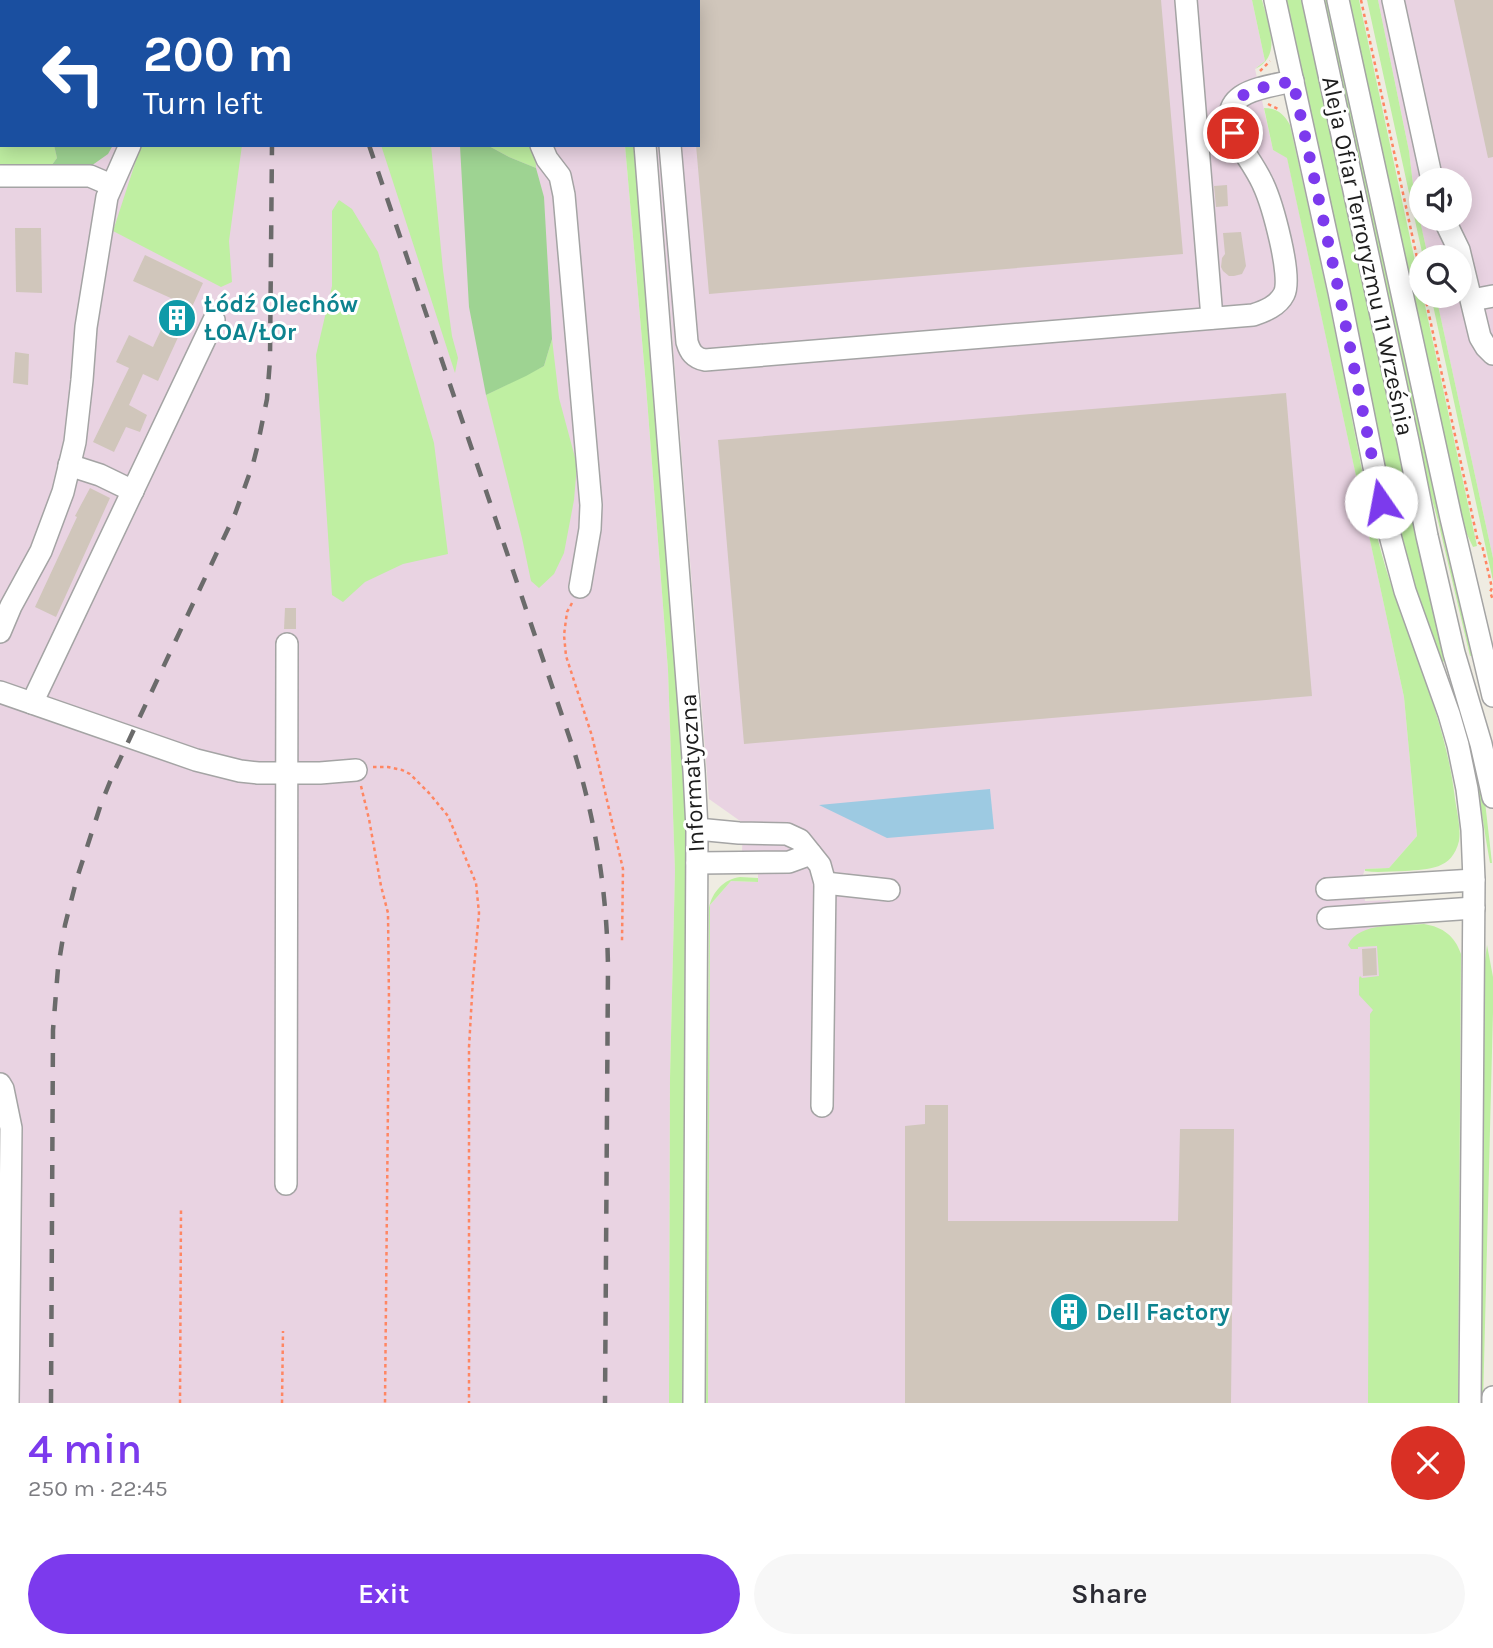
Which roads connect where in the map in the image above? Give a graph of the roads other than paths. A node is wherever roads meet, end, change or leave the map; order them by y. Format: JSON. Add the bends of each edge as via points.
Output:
{"nodes":[{"id":1,"x":1186,"y":0,"type":"edge"},
{"id":2,"x":1275,"y":0,"type":"edge"},
{"id":3,"x":1313,"y":0,"type":"edge"},
{"id":4,"x":1338,"y":0,"type":"edge"},
{"id":5,"x":1393,"y":0,"type":"edge"},
{"id":6,"x":1293,"y":81,"type":"junction"},
{"id":7,"x":129,"y":147,"type":"edge"},
{"id":8,"x":542,"y":147,"type":"edge"},
{"id":9,"x":645,"y":147,"type":"edge"},
{"id":10,"x":670,"y":147,"type":"edge"},
{"id":11,"x":1429,"y":168,"type":"edge"},
{"id":12,"x":0,"y":176,"type":"edge"},
{"id":13,"x":111,"y":185,"type":"junction"},
{"id":14,"x":1450,"y":231,"type":"edge"},
{"id":15,"x":1482,"y":298,"type":"edge"},
{"id":16,"x":1212,"y":318,"type":"junction"},
{"id":17,"x":214,"y":320,"type":"dead end"},
{"id":18,"x":1493,"y":354,"type":"edge"},
{"id":19,"x":69,"y":466,"type":"junction"},
{"id":20,"x":133,"y":491,"type":"junction"},
{"id":21,"x":580,"y":587,"type":"road end"},
{"id":22,"x":0,"y":632,"type":"edge"},
{"id":23,"x":287,"y":644,"type":"dead end"},
{"id":24,"x":0,"y":692,"type":"edge"},
{"id":25,"x":1493,"y":694,"type":"edge"},
{"id":26,"x":1468,"y":701,"type":"junction"},
{"id":27,"x":32,"y":703,"type":"junction"},
{"id":28,"x":1484,"y":718,"type":"edge"},
{"id":29,"x":356,"y":770,"type":"road end"},
{"id":30,"x":288,"y":773,"type":"junction"},
{"id":31,"x":1493,"y":797,"type":"edge"},
{"id":32,"x":697,"y":830,"type":"junction"},
{"id":33,"x":811,"y":854,"type":"junction"},
{"id":34,"x":697,"y":863,"type":"junction"},
{"id":35,"x":1474,"y":880,"type":"junction"},
{"id":36,"x":825,"y":883,"type":"junction"},
{"id":37,"x":1327,"y":889,"type":"dead end"},
{"id":38,"x":889,"y":890,"type":"dead end"},
{"id":39,"x":1474,"y":908,"type":"junction"},
{"id":40,"x":1328,"y":918,"type":"dead end"},
{"id":41,"x":0,"y":1084,"type":"edge"},
{"id":42,"x":822,"y":1106,"type":"dead end"},
{"id":43,"x":286,"y":1184,"type":"dead end"},
{"id":44,"x":1493,"y":1396,"type":"edge"},
{"id":45,"x":8,"y":1403,"type":"edge"},
{"id":46,"x":694,"y":1403,"type":"edge"},
{"id":47,"x":1470,"y":1403,"type":"edge"},
{"id":48,"x":1493,"y":1403,"type":"edge"}],
"edges":[{"from":1,"to":16,"type":"street"},
{"from":2,"to":6,"type":"street"},
{"from":3,"to":26,"type":"street","name":"Aleja Ofiar Terroryzmu 11 Września","via":[[1427,536]]},
{"from":4,"to":25,"type":"street","name":"Aleja Ofiar Terroryzmu 11 Września"},
{"from":5,"to":11,"type":"street"},
{"from":6,"to":16,"type":"street","via":[[1248,92],[1236,101],[1230,115],[1233,133],[1264,184],[1272,207],[1287,286],[1283,296],[1265,311]]},
{"from":6,"to":35,"type":"street","via":[[1386,522],[1456,737],[1467,789]]},
{"from":7,"to":13,"type":"street"},
{"from":8,"to":21,"type":"street","via":[[560,176],[564,195],[591,505]]},
{"from":9,"to":32,"type":"street","name":"Informatyczna"},
{"from":10,"to":16,"type":"street","via":[[687,342],[699,359]]},
{"from":12,"to":13,"type":"street","via":[[90,176]]},
{"from":13,"to":19,"type":"street","via":[[86,327]]},
{"from":14,"to":15,"type":"street"},
{"from":15,"to":18,"type":"street","via":[[1480,337]]},
{"from":17,"to":20,"type":"street"},
{"from":19,"to":20,"type":"street"},
{"from":19,"to":22,"type":"street","via":[[41,551]]},
{"from":20,"to":27,"type":"street"},
{"from":23,"to":30,"type":"street"},
{"from":24,"to":27,"type":"street"},
{"from":25,"to":26,"type":"street"},
{"from":26,"to":28,"type":"street","name":"Aleja Ofiar Terroryzmu 11 Września"},
{"from":27,"to":30,"type":"street","via":[[202,762]]},
{"from":28,"to":31,"type":"street","name":"Aleja Ofiar Terroryzmu 11 Września"},
{"from":29,"to":30,"type":"street"},
{"from":30,"to":43,"type":"street"},
{"from":32,"to":33,"type":"street","via":[[787,834],[800,840]]},
{"from":32,"to":34,"type":"street","name":"Informatyczna"},
{"from":33,"to":34,"type":"street","via":[[789,862]]},
{"from":33,"to":36,"type":"street"},
{"from":34,"to":46,"type":"street","name":"Informatyczna"},
{"from":35,"to":37,"type":"street"},
{"from":35,"to":39,"type":"street"},
{"from":36,"to":38,"type":"street"},
{"from":36,"to":42,"type":"street"},
{"from":39,"to":40,"type":"street"},
{"from":39,"to":47,"type":"street"},
{"from":41,"to":45,"type":"street","via":[[12,1128]]},
{"from":44,"to":48,"type":"street"}]}
